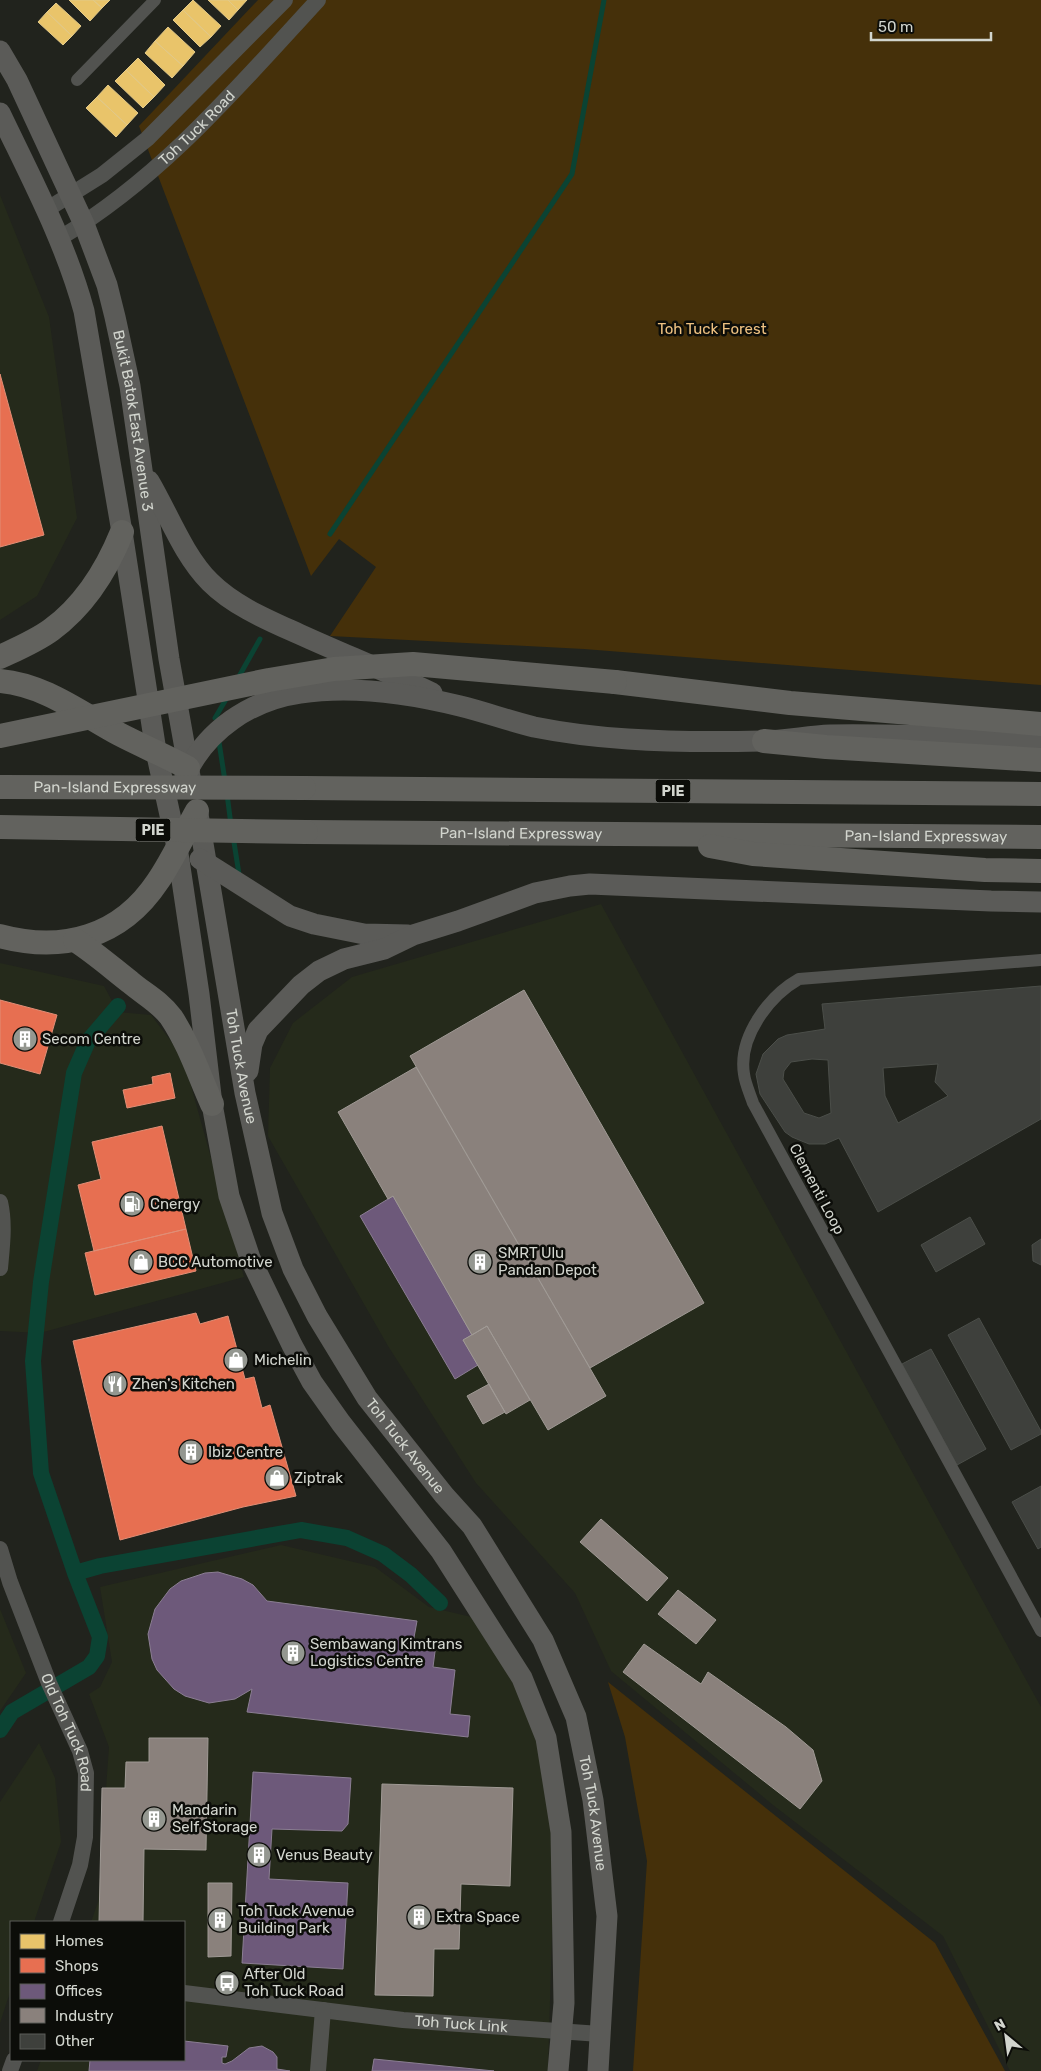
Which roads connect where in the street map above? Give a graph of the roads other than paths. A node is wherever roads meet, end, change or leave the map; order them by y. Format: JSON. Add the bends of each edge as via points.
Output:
{"nodes":[{"id":1,"x":155,"y":0,"type":"edge"},
{"id":2,"x":285,"y":0,"type":"edge"},
{"id":3,"x":318,"y":0,"type":"edge"},
{"id":4,"x":0,"y":51,"type":"edge"},
{"id":5,"x":77,"y":80,"type":"dead end"},
{"id":6,"x":0,"y":113,"type":"edge"},
{"id":7,"x":71,"y":195,"type":"junction"},
{"id":8,"x":46,"y":210,"type":"junction"},
{"id":9,"x":84,"y":224,"type":"junction"},
{"id":10,"x":60,"y":238,"type":"junction"},
{"id":11,"x":143,"y":472,"type":"junction"},
{"id":12,"x":122,"y":532,"type":"junction"},
{"id":13,"x":0,"y":658,"type":"edge"},
{"id":14,"x":0,"y":681,"type":"edge"},
{"id":15,"x":459,"y":706,"type":"junction"},
{"id":16,"x":1041,"y":724,"type":"edge"},
{"id":17,"x":0,"y":736,"type":"edge"},
{"id":18,"x":1041,"y":739,"type":"edge"},
{"id":19,"x":764,"y":741,"type":"junction"},
{"id":20,"x":156,"y":751,"type":"junction"},
{"id":21,"x":1041,"y":760,"type":"edge"},
{"id":22,"x":188,"y":768,"type":"junction"},
{"id":23,"x":0,"y":787,"type":"edge"},
{"id":24,"x":1041,"y":794,"type":"edge"},
{"id":25,"x":170,"y":810,"type":"junction"},
{"id":26,"x":197,"y":811,"type":"junction"},
{"id":27,"x":0,"y":828,"type":"edge"},
{"id":28,"x":668,"y":835,"type":"junction"},
{"id":29,"x":1041,"y":837,"type":"edge"},
{"id":30,"x":177,"y":847,"type":"junction"},
{"id":31,"x":207,"y":862,"type":"junction"},
{"id":32,"x":1041,"y":871,"type":"edge"},
{"id":33,"x":1041,"y":902,"type":"edge"},
{"id":34,"x":413,"y":935,"type":"junction"},
{"id":35,"x":0,"y":936,"type":"edge"},
{"id":36,"x":75,"y":940,"type":"junction"},
{"id":37,"x":1041,"y":960,"type":"edge"},
{"id":38,"x":245,"y":1093,"type":"junction"},
{"id":39,"x":212,"y":1104,"type":"junction"},
{"id":40,"x":0,"y":1202,"type":"edge"},
{"id":41,"x":0,"y":1268,"type":"edge"},
{"id":42,"x":0,"y":1549,"type":"edge"},
{"id":43,"x":1041,"y":1631,"type":"edge"},
{"id":44,"x":61,"y":1921,"type":"edge"},
{"id":45,"x":185,"y":1993,"type":"edge"},
{"id":46,"x":323,"y":2010,"type":"junction"},
{"id":47,"x":561,"y":2031,"type":"junction"},
{"id":48,"x":600,"y":2034,"type":"junction"},
{"id":49,"x":318,"y":2071,"type":"edge"},
{"id":50,"x":558,"y":2071,"type":"edge"},
{"id":51,"x":598,"y":2071,"type":"edge"}],
"edges":[{"from":1,"to":5,"type":"street"},
{"from":2,"to":7,"type":"street","name":"Toh Tuck Road","via":[[146,139],[102,175]]},
{"from":3,"to":9,"type":"street","name":"Toh Tuck Road","via":[[218,109],[126,193]]},
{"from":4,"to":7,"type":"main road","name":"Bukit Batok East Avenue 3"},
{"from":6,"to":8,"type":"main road","name":"Bukit Batok East Avenue 3"},
{"from":7,"to":8,"type":"street","name":"Toh Tuck Road"},
{"from":7,"to":9,"type":"main road","name":"Bukit Batok East Avenue 3"},
{"from":8,"to":10,"type":"main road","name":"Bukit Batok East Avenue 3"},
{"from":9,"to":10,"type":"street","name":"Toh Tuck Road"},
{"from":9,"to":11,"type":"main road","name":"Bukit Batok East Avenue 3","via":[[107,285],[123,346]]},
{"from":10,"to":12,"type":"main road","name":"Bukit Batok East Avenue 3","via":[[84,311]]},
{"from":11,"to":15,"type":"main road","via":[[184,547],[209,581],[222,592],[243,607],[285,628]]},
{"from":11,"to":22,"type":"main road","name":"Bukit Batok East Avenue 3"},
{"from":12,"to":13,"type":"highway","via":[[108,563],[70,615],[49,631]]},
{"from":12,"to":20,"type":"main road","name":"Bukit Batok East Avenue 3"},
{"from":14,"to":20,"type":"highway","via":[[32,686]]},
{"from":15,"to":19,"type":"main road","via":[[576,734],[628,739]]},
{"from":15,"to":22,"type":"main road","via":[[373,690],[328,689],[274,698],[227,722],[208,739]]},
{"from":16,"to":17,"type":"highway","bridge":true,"via":[[790,703],[615,682],[413,664],[334,669],[269,680]]},
{"from":18,"to":19,"type":"main road","via":[[914,734],[826,735]]},
{"from":19,"to":21,"type":"highway"},
{"from":20,"to":22,"type":"highway"},
{"from":20,"to":25,"type":"main road","name":"Bukit Batok East Avenue 3"},
{"from":22,"to":25,"type":"main road"},
{"from":22,"to":26,"type":"main road","name":"Bukit Batok East Avenue 3"},
{"from":23,"to":24,"type":"highway","name":"Pan-Island Expressway","number":"PIE","bridge":true},
{"from":25,"to":30,"type":"main road","name":"Toh Tuck Avenue"},
{"from":26,"to":30,"type":"highway"},
{"from":26,"to":31,"type":"main road","name":"Toh Tuck Avenue"},
{"from":27,"to":28,"type":"highway","name":"Pan-Island Expressway","number":"PIE","bridge":true},
{"from":28,"to":29,"type":"highway","name":"Pan-Island Expressway","number":"PIE"},
{"from":28,"to":32,"type":"highway","via":[[753,854]]},
{"from":30,"to":31,"type":"main road"},
{"from":30,"to":36,"type":"highway","via":[[159,880],[140,905],[99,933]]},
{"from":30,"to":39,"type":"main road","name":"Toh Tuck Avenue"},
{"from":31,"to":34,"type":"main road","via":[[290,916],[364,934]]},
{"from":31,"to":38,"type":"main road","name":"Toh Tuck Avenue"},
{"from":33,"to":34,"type":"main road","via":[[590,884],[535,893]]},
{"from":34,"to":38,"type":"main road","via":[[384,949],[344,959],[319,971],[302,985],[258,1030],[252,1044]]},
{"from":35,"to":36,"type":"highway","via":[[44,944]]},
{"from":36,"to":39,"type":"highway","via":[[147,994],[170,1017],[185,1041]]},
{"from":37,"to":43,"type":"street","name":"Clementi Loop","via":[[799,979],[788,986],[754,1023],[746,1049],[744,1072],[753,1103]]},
{"from":38,"to":48,"type":"main road","name":"Toh Tuck Avenue","via":[[272,1213],[293,1269],[317,1316],[367,1398],[472,1526],[543,1640],[576,1717],[593,1800],[607,1916]]},
{"from":39,"to":47,"type":"main road","name":"Toh Tuck Avenue","via":[[235,1215],[250,1258],[292,1345],[312,1382],[441,1551],[485,1618],[522,1678],[546,1738],[561,1832],[564,2003]]},
{"from":40,"to":41,"type":"street","via":[[3,1234]]},
{"from":42,"to":44,"type":"street","name":"Old Toh Tuck Road","via":[[86,1773],[85,1837],[80,1865]]},
{"from":45,"to":46,"type":"street","name":"Toh Tuck Link"},
{"from":46,"to":47,"type":"street","name":"Toh Tuck Link","via":[[403,2020]]},
{"from":46,"to":49,"type":"street"},
{"from":47,"to":48,"type":"street","name":"Toh Tuck Link"},
{"from":47,"to":50,"type":"main road","name":"Toh Tuck Avenue"},
{"from":48,"to":51,"type":"main road","name":"Toh Tuck Avenue"}]}
